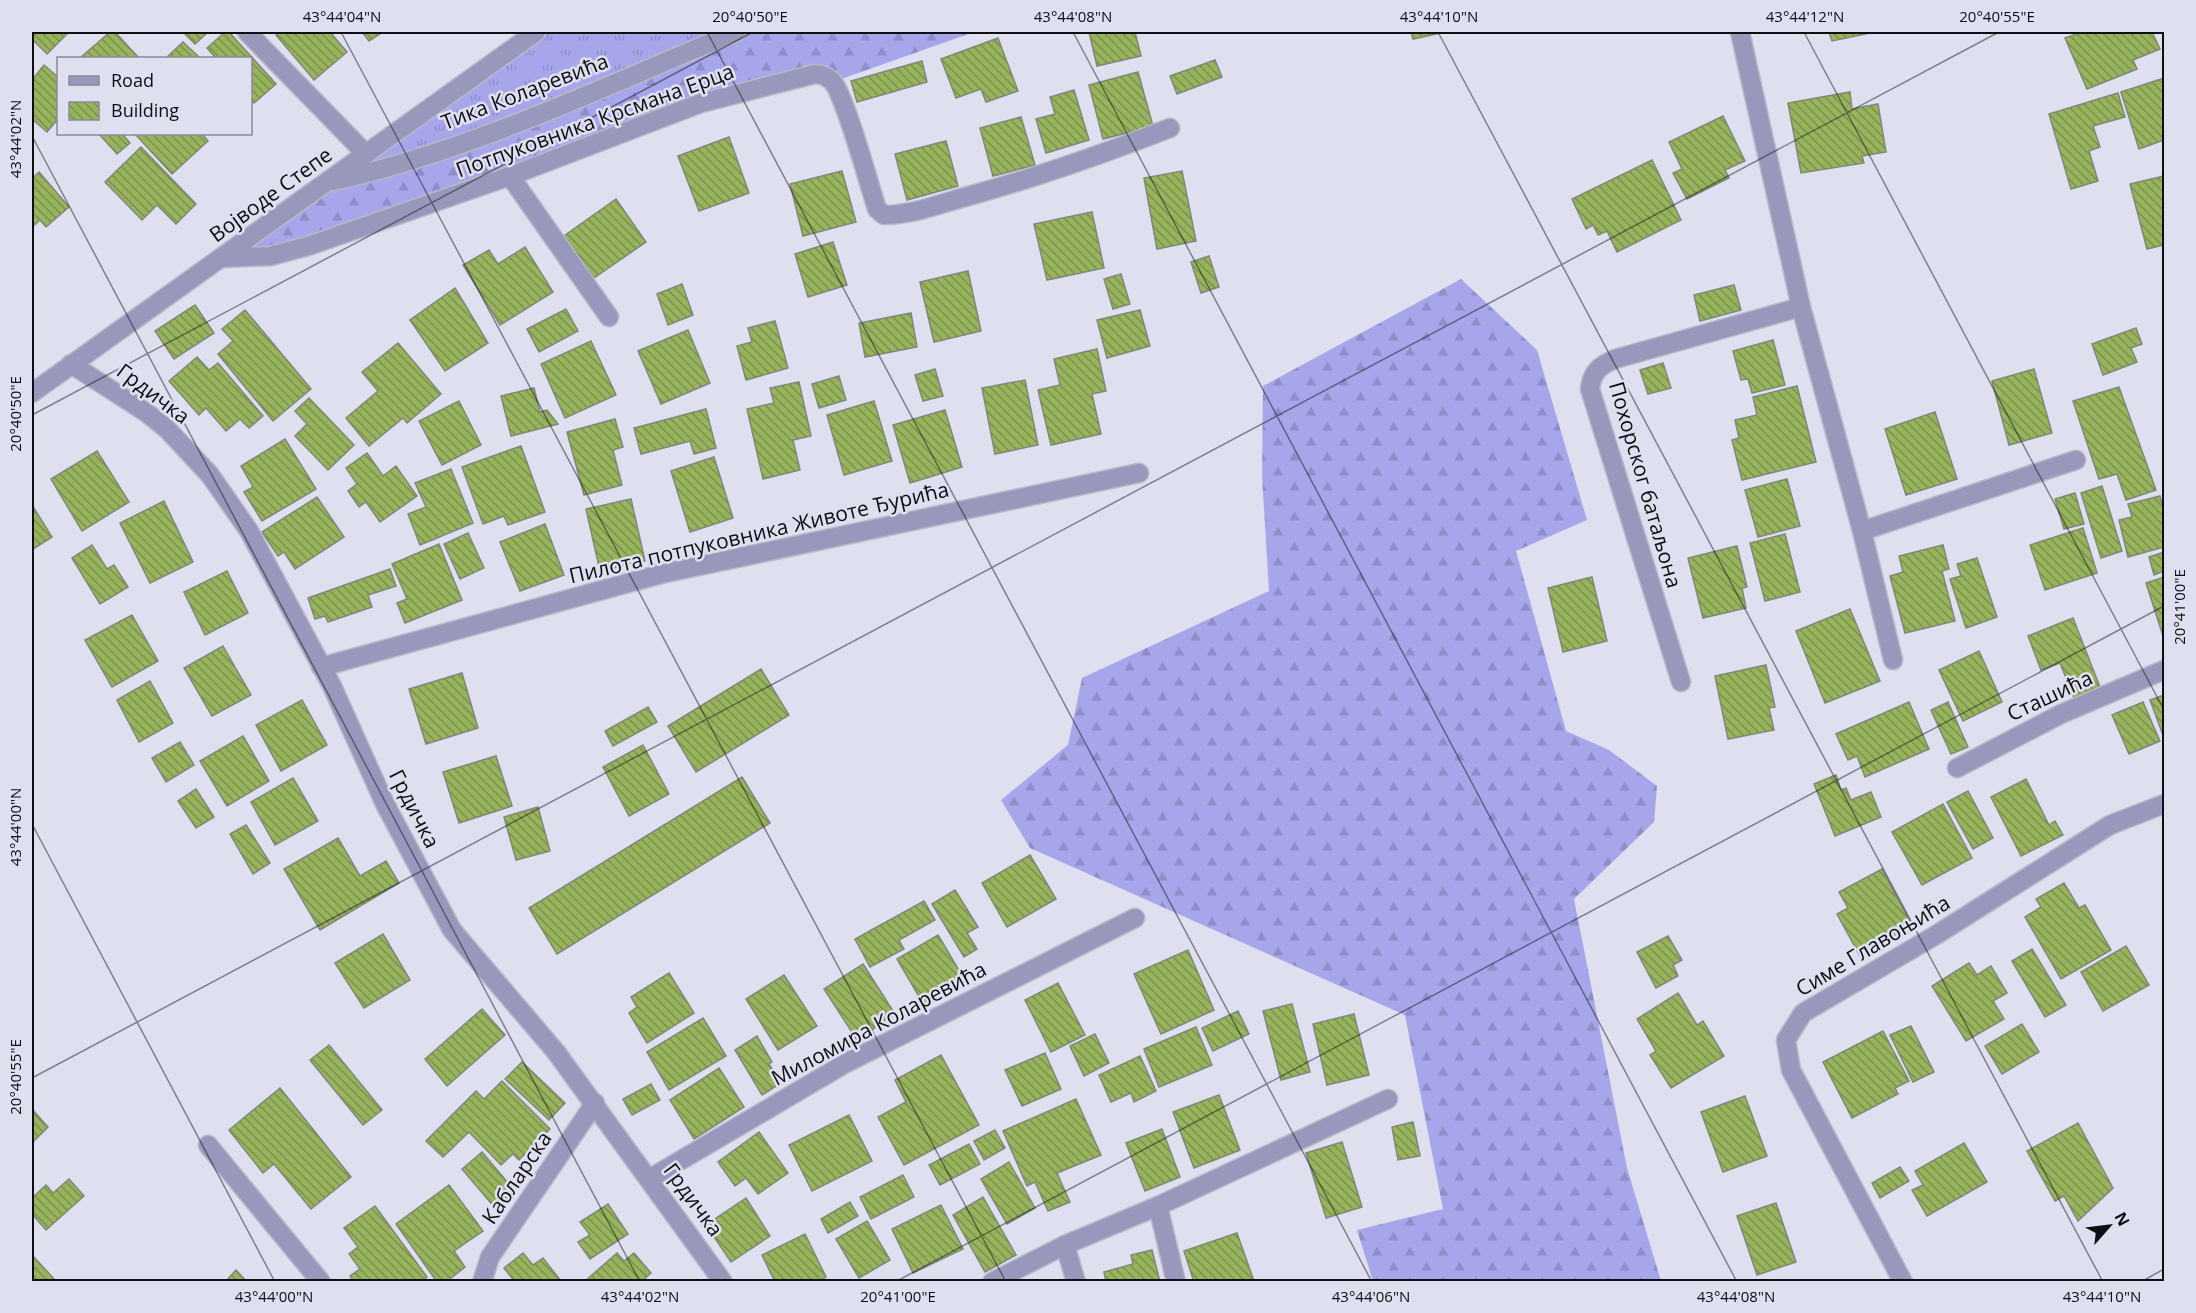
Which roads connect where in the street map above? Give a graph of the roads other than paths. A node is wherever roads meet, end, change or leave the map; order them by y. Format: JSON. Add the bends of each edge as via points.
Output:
{"nodes":[{"id":1,"x":247,"y":32,"type":"edge"},
{"id":2,"x":536,"y":32,"type":"edge"},
{"id":3,"x":736,"y":32,"type":"edge"},
{"id":4,"x":1740,"y":32,"type":"edge"},
{"id":5,"x":1170,"y":128,"type":"dead end"},
{"id":6,"x":366,"y":154,"type":"junction"},
{"id":7,"x":510,"y":176,"type":"junction"},
{"id":8,"x":326,"y":183,"type":"junction"},
{"id":9,"x":222,"y":258,"type":"junction"},
{"id":10,"x":1801,"y":307,"type":"junction"},
{"id":11,"x":609,"y":317,"type":"dead end"},
{"id":12,"x":71,"y":364,"type":"junction"},
{"id":13,"x":32,"y":393,"type":"edge"},
{"id":14,"x":2076,"y":460,"type":"dead end"},
{"id":15,"x":1139,"y":473,"type":"dead end"},
{"id":16,"x":1862,"y":531,"type":"junction"},
{"id":17,"x":1893,"y":660,"type":"dead end"},
{"id":18,"x":321,"y":667,"type":"junction"},
{"id":19,"x":2164,"y":670,"type":"edge"},
{"id":20,"x":1682,"y":682,"type":"dead end"},
{"id":21,"x":1957,"y":768,"type":"dead end"},
{"id":22,"x":2164,"y":804,"type":"edge"},
{"id":23,"x":1135,"y":918,"type":"dead end"},
{"id":24,"x":1388,"y":1099,"type":"dead end"},
{"id":25,"x":595,"y":1103,"type":"junction"},
{"id":26,"x":208,"y":1145,"type":"dead end"},
{"id":27,"x":649,"y":1179,"type":"junction"},
{"id":28,"x":1158,"y":1206,"type":"junction"},
{"id":29,"x":1065,"y":1245,"type":"junction"},
{"id":30,"x":321,"y":1281,"type":"edge"},
{"id":31,"x":482,"y":1281,"type":"edge"},
{"id":32,"x":723,"y":1281,"type":"edge"},
{"id":33,"x":992,"y":1281,"type":"edge"},
{"id":34,"x":1076,"y":1281,"type":"edge"},
{"id":35,"x":1176,"y":1281,"type":"edge"},
{"id":36,"x":1903,"y":1281,"type":"edge"}],
"edges":[{"from":1,"to":6,"type":"street"},
{"from":2,"to":6,"type":"street","name":"Војводе Степе"},
{"from":3,"to":8,"type":"street","name":"Тика Коларевића","via":[[505,128],[405,162]]},
{"from":4,"to":10,"type":"street"},
{"from":5,"to":7,"type":"street","name":"Потпуковника Крсмана Ерца","via":[[1093,158],[977,194],[900,215],[884,215],[877,209],[833,82],[815,74],[701,103]]},
{"from":6,"to":8,"type":"street","name":"Војводе Степе"},
{"from":7,"to":9,"type":"street","name":"Потпуковника Крсмана Ерца","via":[[308,246],[270,256]]},
{"from":7,"to":11,"type":"street"},
{"from":8,"to":9,"type":"street","name":"Војводе Степе"},
{"from":9,"to":12,"type":"street","name":"Војводе Степе"},
{"from":10,"to":16,"type":"street"},
{"from":10,"to":20,"type":"street","name":"Похорског батаљона","via":[[1615,359],[1597,368],[1591,380],[1590,389]]},
{"from":12,"to":13,"type":"street","name":"Војводе Степе"},
{"from":12,"to":18,"type":"street","name":"Грдичка","via":[[147,413],[210,475],[249,531]]},
{"from":14,"to":16,"type":"street"},
{"from":15,"to":18,"type":"street","name":"Пилота потпуковника Животе Ђурића","via":[[661,574]]},
{"from":16,"to":17,"type":"street"},
{"from":18,"to":25,"type":"street","name":"Грдичка","via":[[385,804],[452,930]]},
{"from":19,"to":21,"type":"street","name":"Сташића","via":[[2061,714]]},
{"from":22,"to":36,"type":"street","name":"Симе Главоњића","via":[[2110,825],[1803,1013],[1786,1040],[1791,1070]]},
{"from":23,"to":27,"type":"street","name":"Миломира Коларевића","via":[[846,1063]]},
{"from":24,"to":28,"type":"street"},
{"from":25,"to":27,"type":"street","name":"Грдичка"},
{"from":25,"to":31,"type":"street","name":"Кабларска","via":[[490,1257]]},
{"from":26,"to":30,"type":"street"},
{"from":27,"to":32,"type":"street","name":"Грдичка"},
{"from":28,"to":29,"type":"street"},
{"from":28,"to":35,"type":"street"},
{"from":29,"to":33,"type":"street"},
{"from":29,"to":34,"type":"street"}]}
